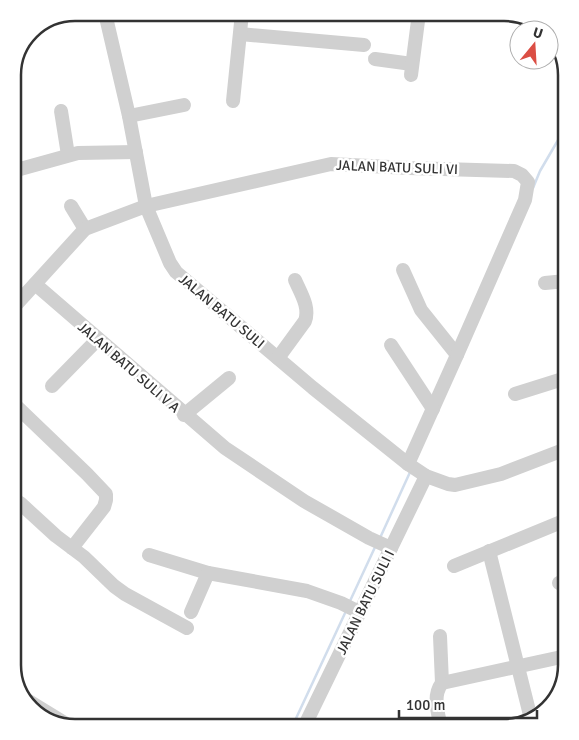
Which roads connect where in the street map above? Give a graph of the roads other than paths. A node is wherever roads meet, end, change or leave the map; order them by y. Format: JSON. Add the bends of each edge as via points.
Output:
{"nodes":[{"id":1,"x":107,"y":21,"type":"edge"},
{"id":2,"x":241,"y":21,"type":"edge"},
{"id":3,"x":417,"y":21,"type":"edge"},
{"id":4,"x":240,"y":34,"type":"junction"},
{"id":5,"x":364,"y":45,"type":"dead end"},
{"id":6,"x":375,"y":59,"type":"dead end"},
{"id":7,"x":233,"y":101,"type":"dead end"},
{"id":8,"x":184,"y":106,"type":"dead end"},
{"id":9,"x":61,"y":111,"type":"dead end"},
{"id":10,"x":129,"y":116,"type":"junction"},
{"id":11,"x":136,"y":152,"type":"junction"},
{"id":12,"x":68,"y":155,"type":"junction"},
{"id":13,"x":21,"y":170,"type":"edge"},
{"id":14,"x":71,"y":206,"type":"dead end"},
{"id":15,"x":146,"y":206,"type":"junction"},
{"id":16,"x":85,"y":229,"type":"junction"},
{"id":17,"x":403,"y":270,"type":"dead end"},
{"id":18,"x":295,"y":280,"type":"dead end"},
{"id":19,"x":558,"y":282,"type":"edge"},
{"id":20,"x":35,"y":284,"type":"junction"},
{"id":21,"x":545,"y":284,"type":"dead end"},
{"id":22,"x":21,"y":299,"type":"edge"},
{"id":23,"x":98,"y":340,"type":"junction"},
{"id":24,"x":391,"y":345,"type":"dead end"},
{"id":25,"x":457,"y":355,"type":"junction"},
{"id":26,"x":278,"y":358,"type":"junction"},
{"id":27,"x":229,"y":378,"type":"dead end"},
{"id":28,"x":558,"y":381,"type":"edge"},
{"id":29,"x":52,"y":386,"type":"dead end"},
{"id":30,"x":515,"y":394,"type":"dead end"},
{"id":31,"x":433,"y":409,"type":"junction"},
{"id":32,"x":21,"y":411,"type":"edge"},
{"id":33,"x":184,"y":415,"type":"junction"},
{"id":34,"x":558,"y":452,"type":"edge"},
{"id":35,"x":409,"y":465,"type":"junction"},
{"id":36,"x":425,"y":475,"type":"junction"},
{"id":37,"x":21,"y":504,"type":"edge"},
{"id":38,"x":558,"y":523,"type":"edge"},
{"id":39,"x":381,"y":543,"type":"junction"},
{"id":40,"x":72,"y":548,"type":"junction"},
{"id":41,"x":489,"y":551,"type":"junction"},
{"id":42,"x":149,"y":555,"type":"dead end"},
{"id":43,"x":454,"y":566,"type":"dead end"},
{"id":44,"x":208,"y":574,"type":"junction"},
{"id":45,"x":351,"y":607,"type":"junction"},
{"id":46,"x":191,"y":612,"type":"dead end"},
{"id":47,"x":187,"y":628,"type":"dead end"},
{"id":48,"x":440,"y":636,"type":"dead end"},
{"id":49,"x":558,"y":658,"type":"edge"},
{"id":50,"x":518,"y":666,"type":"junction"},
{"id":51,"x":444,"y":682,"type":"junction"},
{"id":52,"x":529,"y":712,"type":"edge"},
{"id":53,"x":307,"y":719,"type":"edge"},
{"id":54,"x":439,"y":719,"type":"edge"}],
"edges":[{"from":1,"to":10,"type":"street","name":"JALAN BATU SULI"},
{"from":2,"to":4,"type":"street"},
{"from":3,"to":6,"type":"street","via":[[411,69]]},
{"from":4,"to":5,"type":"street"},
{"from":4,"to":7,"type":"street"},
{"from":8,"to":10,"type":"street"},
{"from":9,"to":12,"type":"street"},
{"from":10,"to":11,"type":"street","name":"JALAN BATU SULI"},
{"from":11,"to":12,"type":"street"},
{"from":11,"to":15,"type":"street","name":"JALAN BATU SULI"},
{"from":12,"to":13,"type":"street"},
{"from":14,"to":16,"type":"street"},
{"from":15,"to":16,"type":"street","name":"JALAN BATU SULI VI"},
{"from":15,"to":25,"type":"street","name":"JALAN BATU SULI VI","via":[[331,164],[514,171],[528,182],[525,200]]},
{"from":15,"to":26,"type":"street","name":"JALAN BATU SULI","via":[[176,272]]},
{"from":16,"to":20,"type":"street"},
{"from":17,"to":25,"type":"street","via":[[421,310]]},
{"from":18,"to":26,"type":"street","via":[[308,315]]},
{"from":19,"to":21,"type":"street"},
{"from":20,"to":22,"type":"street"},
{"from":20,"to":23,"type":"street","name":"JALAN BATU SULI V A"},
{"from":23,"to":29,"type":"street"},
{"from":23,"to":33,"type":"street","name":"JALAN BATU SULI V A"},
{"from":24,"to":31,"type":"street"},
{"from":25,"to":31,"type":"street"},
{"from":26,"to":35,"type":"street","name":"JALAN BATU SULI"},
{"from":27,"to":33,"type":"street"},
{"from":28,"to":30,"type":"street"},
{"from":31,"to":35,"type":"street"},
{"from":32,"to":40,"type":"street","via":[[106,494],[104,507]]},
{"from":33,"to":39,"type":"street","name":"JALAN BATU SULI V A","via":[[225,448],[297,496]]},
{"from":34,"to":36,"type":"street","via":[[501,474],[455,485]]},
{"from":35,"to":36,"type":"street","name":"JALAN BATU SULI"},
{"from":36,"to":39,"type":"street","name":"JALAN BATU SULI I"},
{"from":37,"to":40,"type":"street"},
{"from":38,"to":41,"type":"street"},
{"from":39,"to":45,"type":"street","name":"JALAN BATU SULI I"},
{"from":40,"to":47,"type":"street","via":[[125,594]]},
{"from":41,"to":43,"type":"street"},
{"from":41,"to":50,"type":"street"},
{"from":42,"to":44,"type":"street"},
{"from":44,"to":45,"type":"street","via":[[307,591]]},
{"from":44,"to":46,"type":"street"},
{"from":45,"to":53,"type":"street","name":"JALAN BATU SULI I"},
{"from":48,"to":51,"type":"street"},
{"from":49,"to":50,"type":"street"},
{"from":50,"to":51,"type":"street"},
{"from":50,"to":52,"type":"street"},
{"from":51,"to":54,"type":"street","via":[[437,693]]}]}
